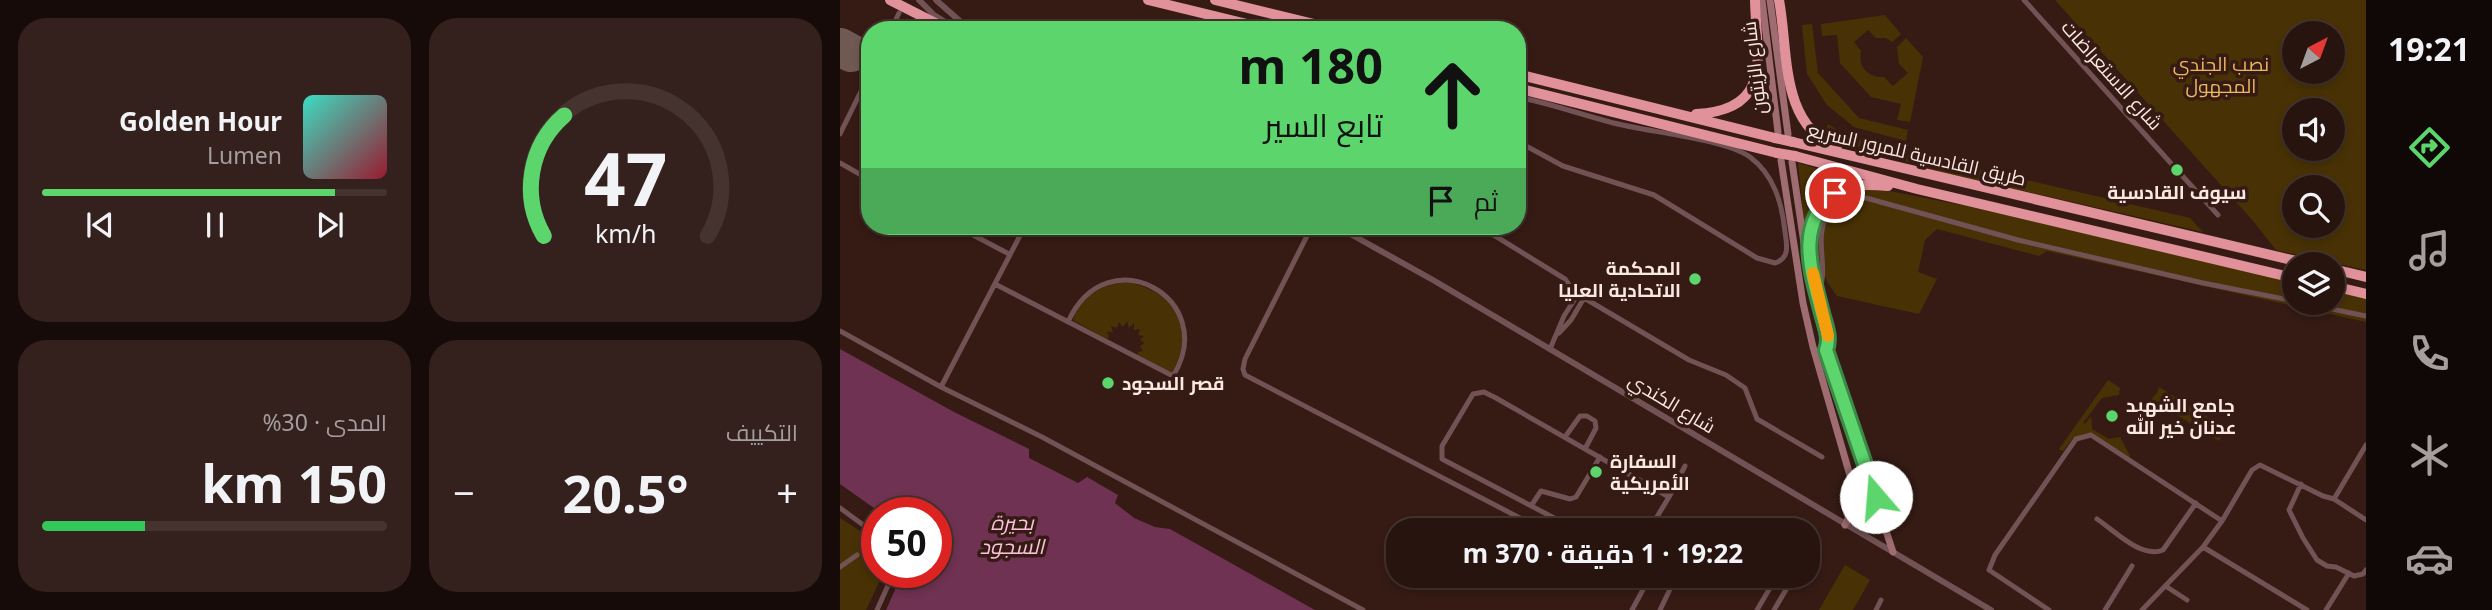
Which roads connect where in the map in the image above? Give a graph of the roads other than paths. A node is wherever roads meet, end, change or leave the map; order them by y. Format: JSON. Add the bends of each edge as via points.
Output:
{"nodes":[{"id":1,"x":890,"y":0,"type":"edge"},
{"id":2,"x":919,"y":0,"type":"edge"},
{"id":3,"x":936,"y":0,"type":"edge"},
{"id":4,"x":1148,"y":0,"type":"edge"},
{"id":5,"x":1215,"y":0,"type":"edge"},
{"id":6,"x":1243,"y":0,"type":"edge"},
{"id":7,"x":1755,"y":0,"type":"edge"},
{"id":8,"x":1762,"y":0,"type":"edge"},
{"id":9,"x":1770,"y":0,"type":"edge"},
{"id":10,"x":1779,"y":0,"type":"edge"},
{"id":11,"x":2024,"y":0,"type":"edge"},
{"id":12,"x":899,"y":13,"type":"dead end"},
{"id":13,"x":895,"y":21,"type":"edge"},
{"id":14,"x":931,"y":21,"type":"edge"},
{"id":15,"x":944,"y":21,"type":"edge"},
{"id":16,"x":960,"y":21,"type":"edge"},
{"id":17,"x":1234,"y":21,"type":"edge"},
{"id":18,"x":1302,"y":21,"type":"edge"},
{"id":19,"x":1306,"y":21,"type":"edge"},
{"id":20,"x":1526,"y":76,"type":"edge"},
{"id":21,"x":1526,"y":90,"type":"edge"},
{"id":22,"x":861,"y":91,"type":"edge"},
{"id":23,"x":1526,"y":99,"type":"edge"},
{"id":24,"x":1682,"y":114,"type":"junction"},
{"id":25,"x":840,"y":134,"type":"edge"},
{"id":26,"x":1777,"y":135,"type":"junction"},
{"id":27,"x":1790,"y":138,"type":"junction"},
{"id":28,"x":1526,"y":146,"type":"edge"},
{"id":29,"x":1779,"y":157,"type":"junction"},
{"id":30,"x":1857,"y":157,"type":"junction"},
{"id":31,"x":1793,"y":159,"type":"junction"},
{"id":32,"x":840,"y":163,"type":"edge"},
{"id":33,"x":861,"y":175,"type":"edge"},
{"id":34,"x":1917,"y":190,"type":"junction"},
{"id":35,"x":2218,"y":215,"type":"dead end"},
{"id":36,"x":973,"y":235,"type":"edge"},
{"id":37,"x":1020,"y":235,"type":"edge"},
{"id":38,"x":1307,"y":235,"type":"edge"},
{"id":39,"x":1352,"y":235,"type":"edge"},
{"id":40,"x":1494,"y":235,"type":"edge"},
{"id":41,"x":1009,"y":254,"type":"junction"},
{"id":42,"x":2282,"y":258,"type":"edge"},
{"id":43,"x":2345,"y":273,"type":"edge"},
{"id":44,"x":2282,"y":275,"type":"edge"},
{"id":45,"x":2366,"y":277,"type":"edge"},
{"id":46,"x":995,"y":284,"type":"junction"},
{"id":47,"x":2345,"y":289,"type":"edge"},
{"id":48,"x":2366,"y":294,"type":"edge"},
{"id":49,"x":1581,"y":296,"type":"junction"},
{"id":50,"x":1816,"y":298,"type":"junction"},
{"id":51,"x":2282,"y":298,"type":"edge"},
{"id":52,"x":1803,"y":303,"type":"junction"},
{"id":53,"x":2345,"y":312,"type":"edge"},
{"id":54,"x":2366,"y":316,"type":"edge"},
{"id":55,"x":1068,"y":322,"type":"junction"},
{"id":56,"x":840,"y":331,"type":"edge"},
{"id":57,"x":1550,"y":349,"type":"junction"},
{"id":58,"x":1826,"y":350,"type":"joint"},
{"id":59,"x":941,"y":387,"type":"junction"},
{"id":60,"x":1565,"y":437,"type":"junction"},
{"id":61,"x":2366,"y":445,"type":"edge"},
{"id":62,"x":1585,"y":449,"type":"junction"},
{"id":63,"x":1600,"y":457,"type":"junction"},
{"id":64,"x":1822,"y":457,"type":"dead end"},
{"id":65,"x":1685,"y":466,"type":"dead end"},
{"id":66,"x":2301,"y":484,"type":"junction"},
{"id":67,"x":1668,"y":497,"type":"junction"},
{"id":68,"x":2333,"y":499,"type":"junction"},
{"id":69,"x":2196,"y":503,"type":"junction"},
{"id":70,"x":1531,"y":506,"type":"junction"},
{"id":71,"x":840,"y":508,"type":"edge"},
{"id":72,"x":1520,"y":518,"type":"edge"},
{"id":73,"x":1554,"y":518,"type":"edge"},
{"id":74,"x":1656,"y":518,"type":"edge"},
{"id":75,"x":2097,"y":519,"type":"dead end"},
{"id":76,"x":2222,"y":520,"type":"junction"},
{"id":77,"x":2366,"y":520,"type":"edge"},
{"id":78,"x":861,"y":523,"type":"edge"},
{"id":79,"x":1845,"y":525,"type":"junction"},
{"id":80,"x":2203,"y":547,"type":"junction"},
{"id":81,"x":1893,"y":552,"type":"junction"},
{"id":82,"x":857,"y":555,"type":"dead end"},
{"id":83,"x":2132,"y":566,"type":"dead end"},
{"id":84,"x":840,"y":567,"type":"edge"},
{"id":85,"x":2366,"y":570,"type":"edge"},
{"id":86,"x":2349,"y":573,"type":"junction"},
{"id":87,"x":2167,"y":587,"type":"junction"},
{"id":88,"x":887,"y":588,"type":"edge"},
{"id":89,"x":1644,"y":588,"type":"edge"},
{"id":90,"x":1671,"y":588,"type":"edge"},
{"id":91,"x":1770,"y":588,"type":"edge"},
{"id":92,"x":1787,"y":588,"type":"edge"},
{"id":93,"x":1881,"y":600,"type":"dead end"},
{"id":94,"x":2187,"y":600,"type":"dead end"},
{"id":95,"x":877,"y":610,"type":"edge"},
{"id":96,"x":1363,"y":610,"type":"edge"},
{"id":97,"x":1632,"y":610,"type":"edge"},
{"id":98,"x":1660,"y":610,"type":"edge"},
{"id":99,"x":1757,"y":610,"type":"edge"},
{"id":100,"x":1774,"y":610,"type":"edge"},
{"id":101,"x":1876,"y":610,"type":"edge"},
{"id":102,"x":1991,"y":610,"type":"edge"},
{"id":103,"x":2049,"y":610,"type":"edge"},
{"id":104,"x":2105,"y":610,"type":"edge"},
{"id":105,"x":2142,"y":610,"type":"edge"},
{"id":106,"x":2307,"y":610,"type":"edge"},
{"id":107,"x":2326,"y":610,"type":"edge"}],
"edges":[{"from":1,"to":14,"type":"highway"},
{"from":2,"to":15,"type":"street"},
{"from":3,"to":16,"type":"street"},
{"from":4,"to":17,"type":"highway"},
{"from":5,"to":18,"type":"highway"},
{"from":6,"to":19,"type":"highway"},
{"from":7,"to":24,"type":"highway","via":[[1759,54],[1749,91],[1722,111]]},
{"from":8,"to":26,"type":"main road","name":"شارع الزيتون"},
{"from":9,"to":27,"type":"main road","name":"شارع الزيتون"},
{"from":10,"to":30,"type":"highway","via":[[1791,90],[1801,117],[1827,143]]},
{"from":11,"to":35,"type":"street","name":"شارع الاستعراضات"},
{"from":12,"to":13,"type":"street"},
{"from":20,"to":24,"type":"highway","name":"طريق القادسية للمرور السريع"},
{"from":21,"to":29,"type":"highway","name":"طريق القادسية للمرور السريع"},
{"from":22,"to":25,"type":"street"},
{"from":23,"to":28,"type":"street","via":[[1725,146],[1748,156],[1765,171],[1776,190],[1786,253],[1775,263],[1757,258],[1654,195],[1563,166]]},
{"from":24,"to":26,"type":"highway","name":"طريق القادسية للمرور السريع"},
{"from":26,"to":27,"type":"highway","name":"طريق القادسية للمرور السريع","bridge":true},
{"from":27,"to":30,"type":"highway","name":"طريق القادسية للمرور السريع"},
{"from":29,"to":31,"type":"highway","name":"طريق القادسية للمرور السريع","bridge":true},
{"from":29,"to":52,"type":"main road"},
{"from":30,"to":42,"type":"highway","name":"طريق القادسية للمرور السريع"},
{"from":31,"to":34,"type":"highway","name":"طريق القادسية للمرور السريع"},
{"from":31,"to":50,"type":"main road"},
{"from":32,"to":33,"type":"street"},
{"from":34,"to":44,"type":"highway","name":"طريق القادسية للمرور السريع"},
{"from":34,"to":50,"type":"highway","via":[[1854,185],[1826,200],[1809,235]]},
{"from":36,"to":41,"type":"street"},
{"from":37,"to":41,"type":"street"},
{"from":38,"to":72,"type":"street","via":[[1245,359],[1245,375]]},
{"from":39,"to":57,"type":"street","name":"شارع الكندي"},
{"from":40,"to":49,"type":"street","via":[[1565,279]]},
{"from":41,"to":46,"type":"street"},
{"from":43,"to":45,"type":"highway"},
{"from":46,"to":55,"type":"street"},
{"from":46,"to":59,"type":"street"},
{"from":47,"to":48,"type":"highway"},
{"from":49,"to":57,"type":"street"},
{"from":49,"to":64,"type":"street","via":[[1689,360],[1726,375],[1745,388],[1757,419]]},
{"from":50,"to":51,"type":"street","via":[[1822,282],[1820,240],[1827,219],[1844,203],[1866,198],[2018,240]]},
{"from":50,"to":52,"type":"main road"},
{"from":50,"to":58,"type":"highway","via":[[1829,337]]},
{"from":52,"to":79,"type":"main road","via":[[1855,493]]},
{"from":53,"to":54,"type":"street"},
{"from":55,"to":55,"type":"street","via":[[1173,376],[1181,363],[1185,329],[1179,314],[1170,300],[1147,283],[1124,279],[1097,286],[1080,301]]},
{"from":56,"to":59,"type":"street"},
{"from":57,"to":79,"type":"street","name":"شارع الكندي"},
{"from":58,"to":81,"type":"main road"},
{"from":59,"to":96,"type":"street"},
{"from":60,"to":62,"type":"street"},
{"from":60,"to":62,"type":"street","via":[[1580,416],[1591,417],[1596,428]]},
{"from":60,"to":70,"type":"street","via":[[1484,392],[1473,394],[1443,446],[1442,459]]},
{"from":61,"to":68,"type":"street"},
{"from":62,"to":63,"type":"street"},
{"from":63,"to":67,"type":"street"},
{"from":63,"to":70,"type":"street","via":[[1576,497],[1541,491]]},
{"from":65,"to":67,"type":"street"},
{"from":66,"to":68,"type":"street"},
{"from":66,"to":76,"type":"street","via":[[2263,465],[2255,467]]},
{"from":66,"to":86,"type":"street","via":[[2289,510],[2303,538],[2317,561]]},
{"from":67,"to":74,"type":"street"},
{"from":68,"to":77,"type":"street"},
{"from":69,"to":75,"type":"street","via":[[2163,550],[2155,553],[2145,552]]},
{"from":69,"to":76,"type":"street"},
{"from":69,"to":103,"type":"street","via":[[2091,435],[2076,439],[1989,567]]},
{"from":70,"to":73,"type":"street"},
{"from":71,"to":78,"type":"street"},
{"from":76,"to":80,"type":"street"},
{"from":79,"to":81,"type":"street","name":"شارع الكندي"},
{"from":80,"to":87,"type":"street"},
{"from":80,"to":106,"type":"street"},
{"from":81,"to":102,"type":"street","name":"شارع الكندي"},
{"from":82,"to":84,"type":"street"},
{"from":83,"to":104,"type":"street"},
{"from":85,"to":86,"type":"street","via":[[2361,575]]},
{"from":86,"to":107,"type":"street"},
{"from":87,"to":94,"type":"street"},
{"from":87,"to":105,"type":"street"},
{"from":88,"to":95,"type":"street"},
{"from":89,"to":97,"type":"street"},
{"from":90,"to":98,"type":"street"},
{"from":91,"to":99,"type":"street"},
{"from":92,"to":100,"type":"street"},
{"from":93,"to":101,"type":"street"}]}
